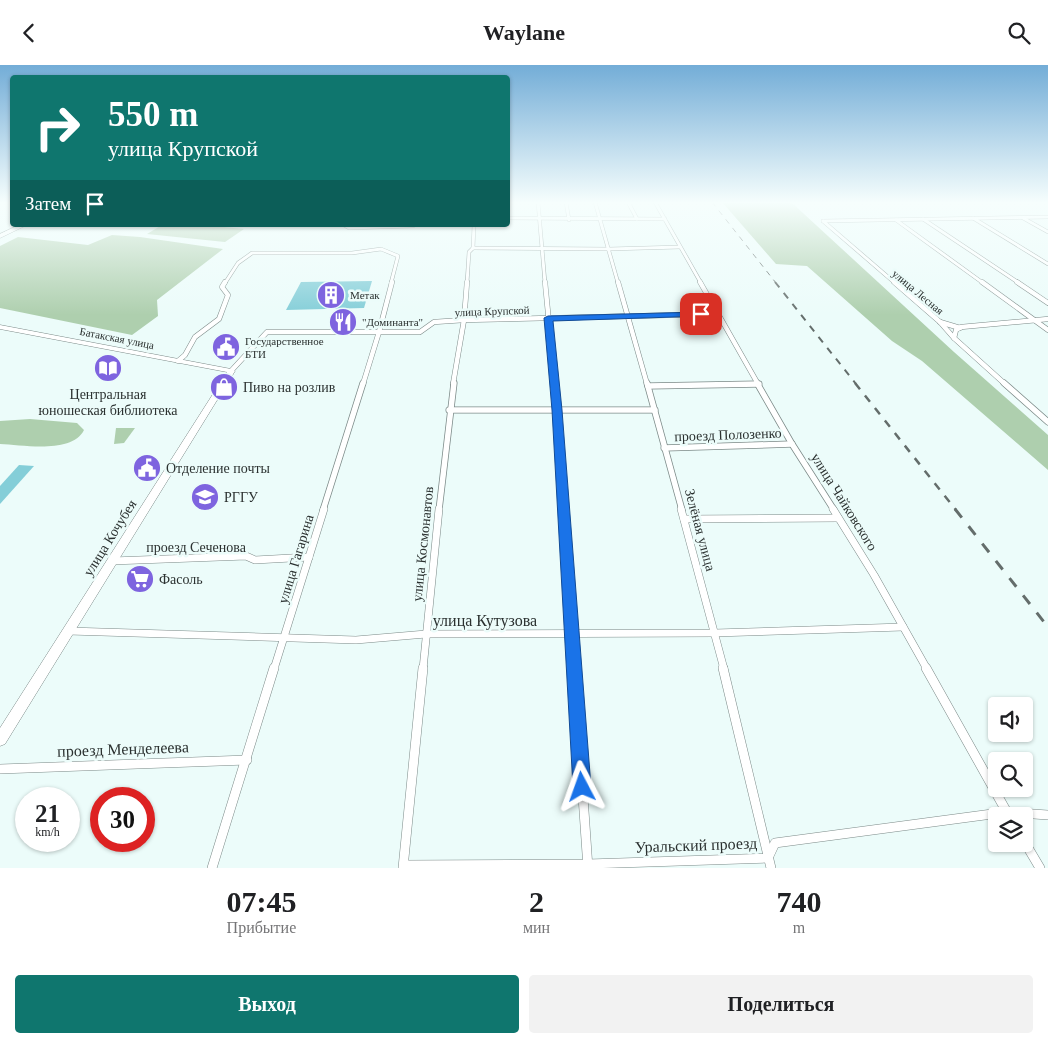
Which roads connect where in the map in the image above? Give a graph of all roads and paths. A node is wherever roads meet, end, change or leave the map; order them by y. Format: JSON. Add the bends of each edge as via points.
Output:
{"nodes":[{"id":1,"x":473,"y":239,"type":"edge"},
{"id":2,"x":541,"y":239,"type":"edge"},
{"id":3,"x":606,"y":239,"type":"edge"},
{"id":4,"x":676,"y":239,"type":"edge"},
{"id":5,"x":844,"y":239,"type":"edge"},
{"id":6,"x":923,"y":239,"type":"edge"},
{"id":7,"x":953,"y":239,"type":"edge"},
{"id":8,"x":1009,"y":239,"type":"edge"},
{"id":9,"x":680,"y":247,"type":"junction"},
{"id":10,"x":473,"y":248,"type":"junction"},
{"id":11,"x":542,"y":249,"type":"junction"},
{"id":12,"x":609,"y":249,"type":"junction"},
{"id":13,"x":1048,"y":264,"type":"edge"},
{"id":14,"x":1048,"y":303,"type":"edge"},
{"id":15,"x":719,"y":314,"type":"junction"},
{"id":16,"x":628,"y":316,"type":"junction"},
{"id":17,"x":548,"y":318,"type":"junction"},
{"id":18,"x":1048,"y":319,"type":"edge"},
{"id":19,"x":464,"y":320,"type":"junction"},
{"id":20,"x":1035,"y":320,"type":"junction"},
{"id":21,"x":940,"y":322,"type":"junction"},
{"id":22,"x":0,"y":327,"type":"edge"},
{"id":23,"x":960,"y":328,"type":"junction"},
{"id":24,"x":1048,"y":330,"type":"edge"},
{"id":25,"x":268,"y":332,"type":"joint"},
{"id":26,"x":379,"y":332,"type":"junction"},
{"id":27,"x":954,"y":338,"type":"junction"},
{"id":28,"x":178,"y":361,"type":"junction"},
{"id":29,"x":230,"y":371,"type":"junction"},
{"id":30,"x":759,"y":384,"type":"junction"},
{"id":31,"x":648,"y":385,"type":"junction"},
{"id":32,"x":449,"y":410,"type":"junction"},
{"id":33,"x":557,"y":410,"type":"junction"},
{"id":34,"x":654,"y":410,"type":"junction"},
{"id":35,"x":1048,"y":422,"type":"edge"},
{"id":36,"x":792,"y":444,"type":"junction"},
{"id":37,"x":664,"y":448,"type":"junction"},
{"id":38,"x":838,"y":518,"type":"junction"},
{"id":39,"x":684,"y":519,"type":"junction"},
{"id":40,"x":309,"y":557,"type":"junction"},
{"id":41,"x":112,"y":561,"type":"junction"},
{"id":42,"x":903,"y":627,"type":"junction"},
{"id":43,"x":69,"y":631,"type":"junction"},
{"id":44,"x":715,"y":633,"type":"junction"},
{"id":45,"x":426,"y":634,"type":"junction"},
{"id":46,"x":571,"y":634,"type":"junction"},
{"id":47,"x":284,"y":639,"type":"junction"},
{"id":48,"x":0,"y":740,"type":"edge"},
{"id":49,"x":247,"y":759,"type":"junction"},
{"id":50,"x":0,"y":769,"type":"edge"},
{"id":51,"x":1004,"y":807,"type":"edge"},
{"id":52,"x":1033,"y":815,"type":"edge"},
{"id":53,"x":1048,"y":815,"type":"edge"},
{"id":54,"x":988,"y":816,"type":"edge"},
{"id":55,"x":1031,"y":852,"type":"edge"},
{"id":56,"x":768,"y":858,"type":"junction"},
{"id":57,"x":404,"y":866,"type":"edge"},
{"id":58,"x":588,"y":866,"type":"edge"},
{"id":59,"x":212,"y":868,"type":"edge"},
{"id":60,"x":771,"y":868,"type":"edge"},
{"id":61,"x":1040,"y":868,"type":"edge"}],
"edges":[{"from":1,"to":10,"type":"street","name":"улица Космонавтов"},
{"from":2,"to":11,"type":"street"},
{"from":3,"to":12,"type":"street","name":"Зелёная улица"},
{"from":4,"to":9,"type":"street","name":"улица Чайковского"},
{"from":5,"to":21,"type":"street","name":"улица Лесная"},
{"from":6,"to":20,"type":"street"},
{"from":7,"to":14,"type":"street"},
{"from":8,"to":13,"type":"street"},
{"from":9,"to":12,"type":"street"},
{"from":9,"to":15,"type":"street","name":"улица Чайковского"},
{"from":10,"to":11,"type":"street"},
{"from":10,"to":19,"type":"street","name":"улица Космонавтов","via":[[469,252]]},
{"from":11,"to":12,"type":"street"},
{"from":11,"to":17,"type":"street"},
{"from":12,"to":16,"type":"street","name":"Зелёная улица"},
{"from":15,"to":16,"type":"street","name":"улица Крупской"},
{"from":15,"to":30,"type":"street","name":"улица Чайковского"},
{"from":16,"to":17,"type":"street","name":"улица Крупской"},
{"from":16,"to":31,"type":"street","name":"Зелёная улица"},
{"from":17,"to":19,"type":"street","name":"улица Крупской"},
{"from":17,"to":33,"type":"street"},
{"from":18,"to":20,"type":"street"},
{"from":19,"to":26,"type":"street","name":"улица Крупской","via":[[434,322],[420,332]]},
{"from":19,"to":32,"type":"street","name":"улица Космонавтов"},
{"from":20,"to":23,"type":"street"},
{"from":20,"to":24,"type":"street"},
{"from":21,"to":23,"type":"street"},
{"from":21,"to":27,"type":"street","name":"улица Лесная"},
{"from":22,"to":28,"type":"main road","name":"Батакская улица"},
{"from":23,"to":27,"type":"street"},
{"from":25,"to":26,"type":"street","name":"улица Крупской"},
{"from":25,"to":29,"type":"street","name":"улица Кочубея"},
{"from":26,"to":28,"type":"street","name":"улица Гагарина","via":[[398,256],[381,249],[352,253],[252,253],[238,263],[222,287],[228,295],[219,319],[206,327]]},
{"from":26,"to":40,"type":"street","name":"улица Гагарина"},
{"from":27,"to":35,"type":"street","name":"улица Лесная"},
{"from":28,"to":29,"type":"main road","name":"Батакская улица"},
{"from":29,"to":41,"type":"main road","name":"улица Кочубея"},
{"from":30,"to":31,"type":"street"},
{"from":30,"to":36,"type":"street","name":"улица Чайковского"},
{"from":31,"to":34,"type":"street","name":"Зелёная улица"},
{"from":32,"to":33,"type":"street"},
{"from":32,"to":45,"type":"street","name":"улица Космонавтов"},
{"from":33,"to":34,"type":"street"},
{"from":33,"to":46,"type":"street"},
{"from":34,"to":37,"type":"street","name":"Зелёная улица"},
{"from":36,"to":37,"type":"street","name":"проезд Полозенко"},
{"from":36,"to":38,"type":"street","name":"улица Чайковского"},
{"from":37,"to":39,"type":"street","name":"Зелёная улица"},
{"from":38,"to":39,"type":"street"},
{"from":38,"to":42,"type":"street","name":"улица Чайковского"},
{"from":39,"to":44,"type":"street","name":"Зелёная улица"},
{"from":40,"to":41,"type":"street","name":"проезд Сеченова"},
{"from":40,"to":47,"type":"street","name":"улица Гагарина"},
{"from":41,"to":43,"type":"main road","name":"улица Кочубея"},
{"from":42,"to":44,"type":"street","name":"улица Кутузова"},
{"from":42,"to":51,"type":"street","name":"улица Чайковского"},
{"from":43,"to":47,"type":"street","name":"улица Кутузова"},
{"from":43,"to":48,"type":"main road","name":"улица Кочубея"},
{"from":44,"to":46,"type":"street","name":"улица Кутузова"},
{"from":44,"to":56,"type":"street","name":"Зелёная улица"},
{"from":45,"to":46,"type":"street","name":"улица Кутузова"},
{"from":45,"to":47,"type":"street","name":"улица Кутузова","via":[[356,640]]},
{"from":45,"to":57,"type":"street","name":"улица Космонавтов"},
{"from":46,"to":58,"type":"street"},
{"from":47,"to":49,"type":"street","name":"улица Гагарина"},
{"from":49,"to":50,"type":"street","name":"проезд Менделеева"},
{"from":49,"to":59,"type":"street","name":"улица Гагарина"},
{"from":52,"to":53,"type":"street"},
{"from":54,"to":56,"type":"street","name":"Уральский проезд","via":[[775,843]]},
{"from":55,"to":61,"type":"street"},
{"from":56,"to":58,"type":"street","name":"Уральский проезд"},
{"from":56,"to":60,"type":"street","name":"Зелёная улица"},
{"from":57,"to":58,"type":"street","name":"Уральский проезд"}]}
